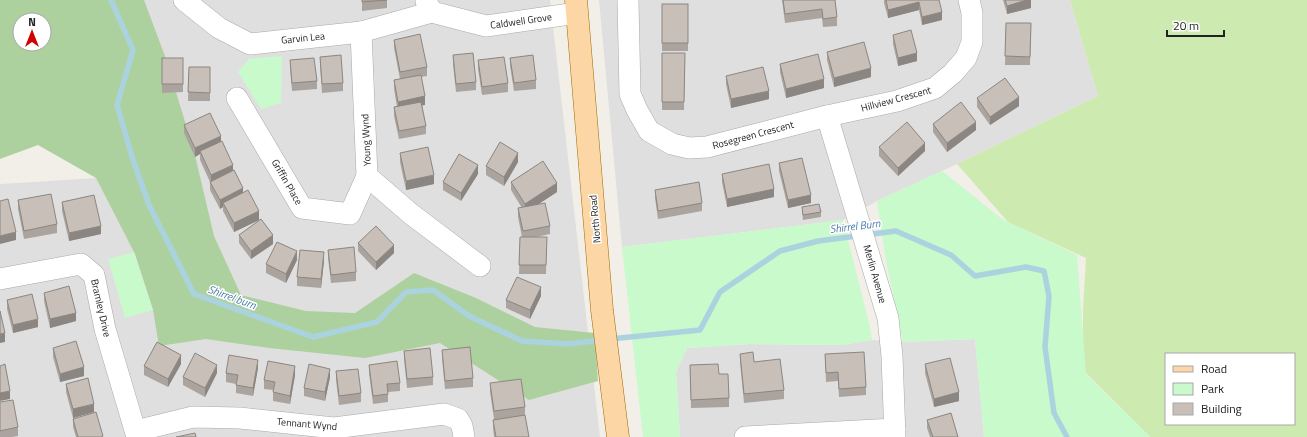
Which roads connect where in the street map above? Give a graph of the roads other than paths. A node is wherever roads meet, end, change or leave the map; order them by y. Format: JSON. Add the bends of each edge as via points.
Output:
{"nodes":[{"id":1,"x":184,"y":0,"type":"edge"},
{"id":2,"x":628,"y":0,"type":"edge"},
{"id":3,"x":969,"y":0,"type":"edge"},
{"id":4,"x":429,"y":6,"type":"edge"},
{"id":5,"x":577,"y":7,"type":"edge"},
{"id":6,"x":361,"y":32,"type":"junction"},
{"id":7,"x":238,"y":98,"type":"dead end"},
{"id":8,"x":827,"y":116,"type":"junction"},
{"id":9,"x":368,"y":176,"type":"junction"},
{"id":10,"x":480,"y":266,"type":"dead end"},
{"id":11,"x":0,"y":279,"type":"edge"},
{"id":12,"x":895,"y":433,"type":"edge"},
{"id":13,"x":137,"y":434,"type":"edge"},
{"id":14,"x":464,"y":437,"type":"edge"},
{"id":15,"x":618,"y":437,"type":"edge"},
{"id":16,"x":745,"y":437,"type":"edge"}],
"edges":[{"from":1,"to":6,"type":"street","name":"Garvin Lea","via":[[219,28],[250,44]]},
{"from":2,"to":8,"type":"street","name":"Rosegreen Crescent","via":[[630,94],[649,131],[672,144],[689,148],[707,147]]},
{"from":3,"to":8,"type":"street","name":"Hillview Crescent","via":[[972,13],[972,42],[966,58],[935,88],[897,100]]},
{"from":4,"to":5,"type":"street","name":"Caldwell Grove","via":[[486,26]]},
{"from":4,"to":6,"type":"street","name":"Garvin Lea"},
{"from":5,"to":15,"type":"main road","name":"North Road","via":[[602,310]]},
{"from":6,"to":9,"type":"street","name":"Young Wynd"},
{"from":7,"to":9,"type":"street","name":"Griffin Place","via":[[302,208],[350,214]]},
{"from":8,"to":12,"type":"street","name":"Merlin Avenue","via":[[888,318]]},
{"from":9,"to":10,"type":"street","name":"Young Wynd","via":[[412,214]]},
{"from":11,"to":13,"type":"street","name":"Bramley Drive","via":[[81,264],[94,275],[106,329]]},
{"from":12,"to":16,"type":"street"},
{"from":13,"to":14,"type":"street","name":"Tennant Wynd","via":[[193,417],[240,418],[334,428],[444,414],[458,419]]}]}
